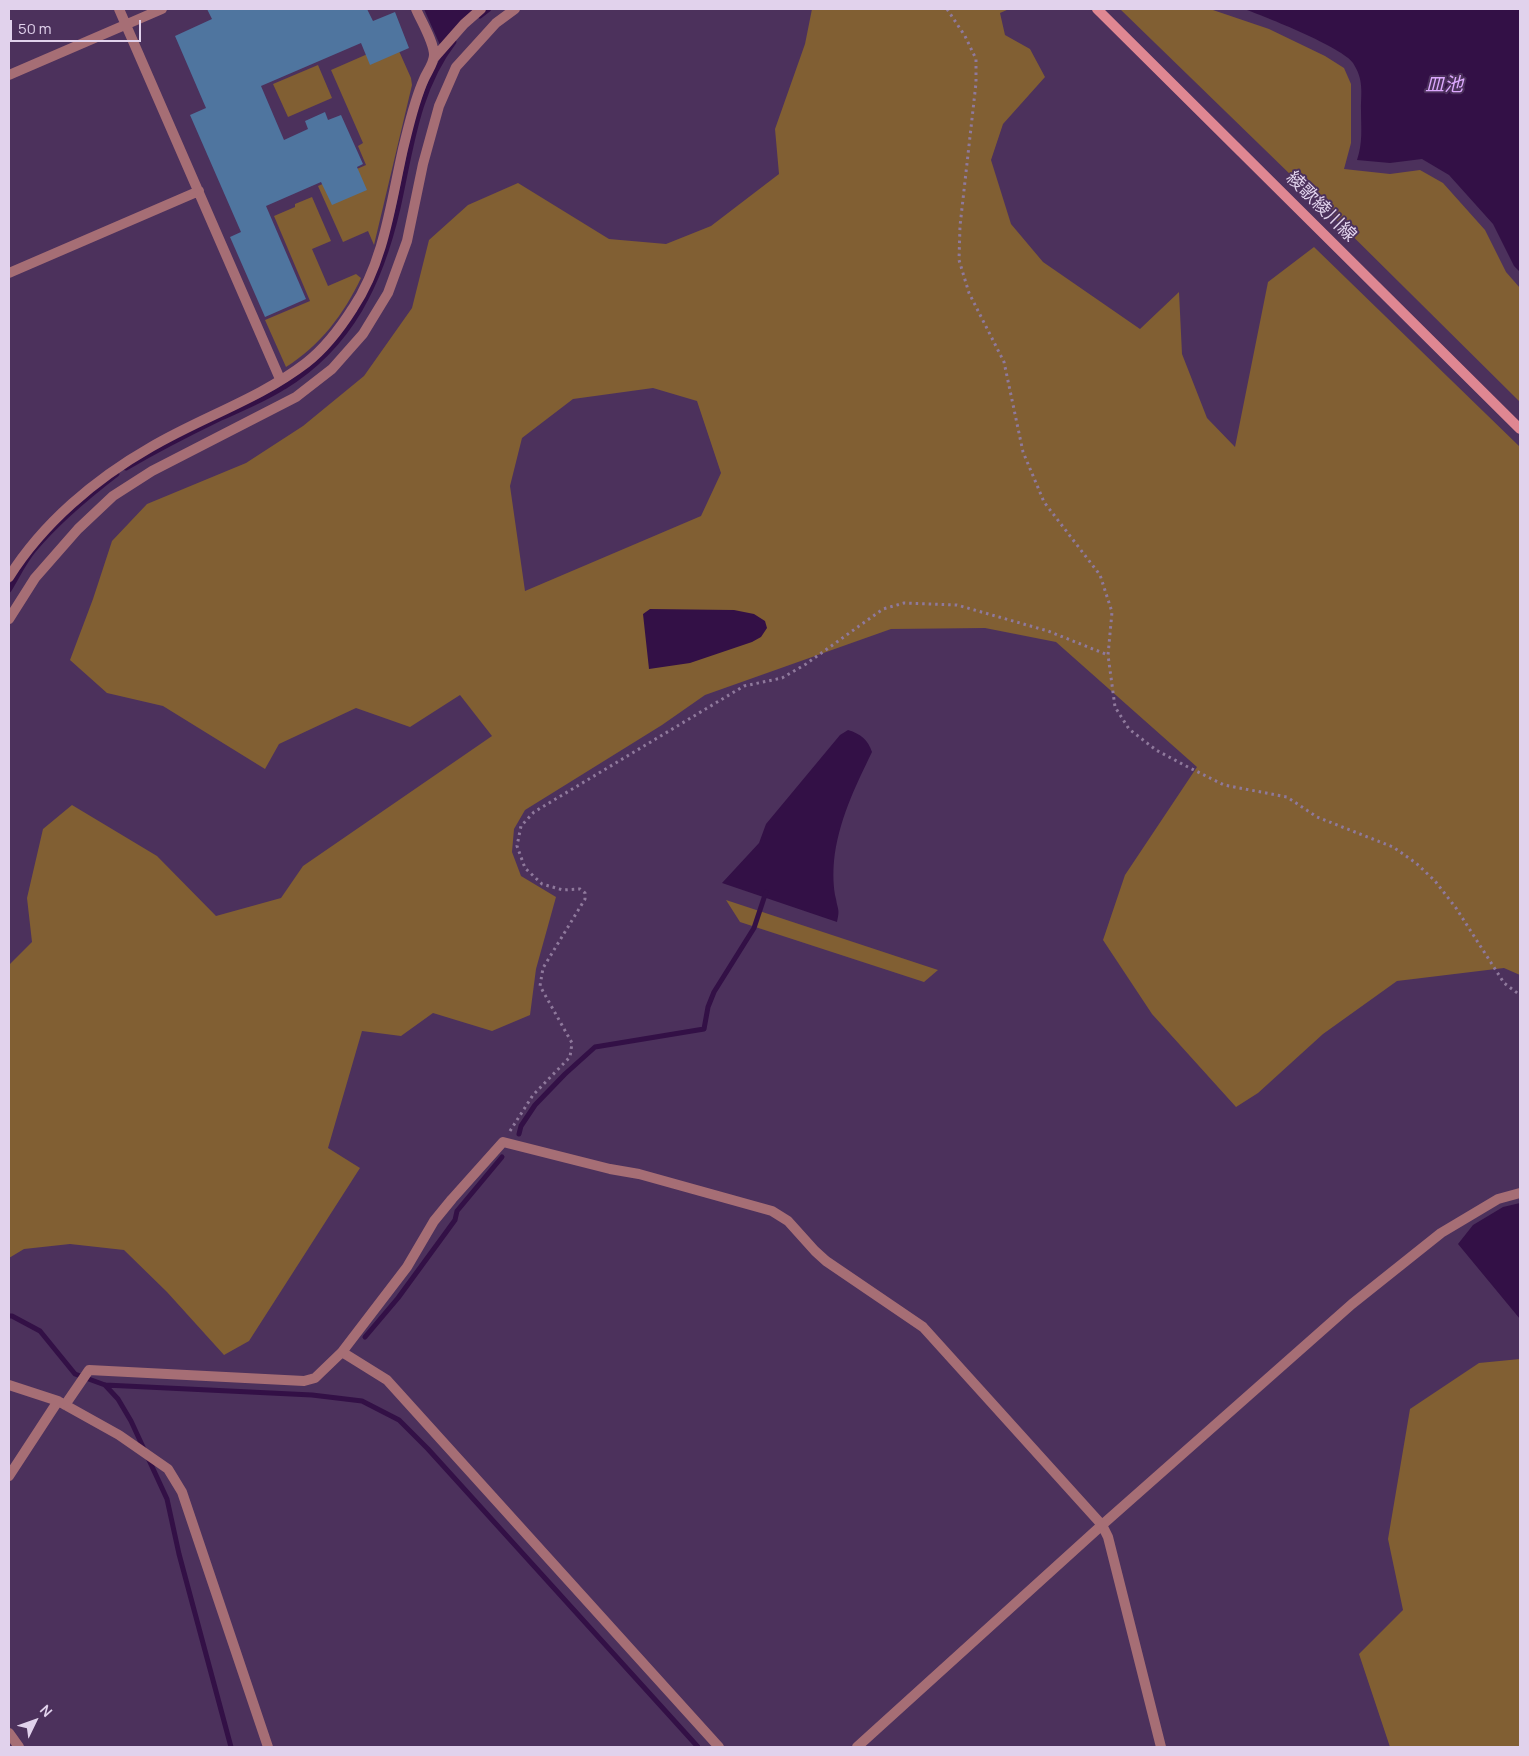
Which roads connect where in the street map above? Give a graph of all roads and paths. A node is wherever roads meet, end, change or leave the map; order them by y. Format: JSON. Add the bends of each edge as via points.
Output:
{"nodes":[{"id":1,"x":120,"y":9,"type":"edge"},
{"id":2,"x":162,"y":9,"type":"edge"},
{"id":3,"x":416,"y":9,"type":"edge"},
{"id":4,"x":481,"y":9,"type":"edge"},
{"id":5,"x":515,"y":9,"type":"edge"},
{"id":6,"x":947,"y":9,"type":"edge"},
{"id":7,"x":1097,"y":9,"type":"edge"},
{"id":8,"x":126,"y":24,"type":"junction"},
{"id":9,"x":434,"y":58,"type":"junction"},
{"id":10,"x":9,"y":75,"type":"edge"},
{"id":11,"x":199,"y":191,"type":"junction"},
{"id":12,"x":9,"y":273,"type":"edge"},
{"id":13,"x":280,"y":379,"type":"junction"},
{"id":14,"x":1520,"y":429,"type":"edge"},
{"id":15,"x":9,"y":577,"type":"edge"},
{"id":16,"x":9,"y":619,"type":"edge"},
{"id":17,"x":1108,"y":655,"type":"junction"},
{"id":18,"x":1520,"y":995,"type":"edge"},
{"id":19,"x":503,"y":1142,"type":"junction"},
{"id":20,"x":1520,"y":1193,"type":"edge"},
{"id":21,"x":342,"y":1352,"type":"junction"},
{"id":22,"x":9,"y":1384,"type":"edge"},
{"id":23,"x":61,"y":1403,"type":"junction"},
{"id":24,"x":9,"y":1476,"type":"edge"},
{"id":25,"x":1102,"y":1525,"type":"junction"},
{"id":26,"x":9,"y":1733,"type":"edge"},
{"id":27,"x":19,"y":1747,"type":"edge"},
{"id":28,"x":268,"y":1747,"type":"edge"},
{"id":29,"x":719,"y":1747,"type":"edge"},
{"id":30,"x":857,"y":1747,"type":"edge"},
{"id":31,"x":1161,"y":1747,"type":"edge"}],
"edges":[{"from":1,"to":8,"type":"street"},
{"from":2,"to":8,"type":"street"},
{"from":3,"to":9,"type":"street","via":[[434,50]]},
{"from":4,"to":9,"type":"street"},
{"from":5,"to":16,"type":"street","via":[[496,23],[456,68],[436,116],[407,241],[388,293],[363,334],[332,369],[296,397],[152,471],[113,496],[78,529],[35,578]]},
{"from":6,"to":17,"type":"path","via":[[976,59],[959,260],[969,293],[1004,362],[1023,452],[1044,502],[1100,575],[1112,612]]},
{"from":7,"to":14,"type":"main road","name":"綾歌綾川線"},
{"from":8,"to":10,"type":"street"},
{"from":8,"to":11,"type":"street"},
{"from":9,"to":13,"type":"street","via":[[412,109],[372,273],[354,308],[332,336],[306,362]]},
{"from":11,"to":12,"type":"street"},
{"from":11,"to":13,"type":"street"},
{"from":13,"to":15,"type":"street","via":[[151,446],[114,470],[52,522]]},
{"from":17,"to":18,"type":"path","via":[[1115,707],[1136,734],[1156,750],[1224,785],[1286,797],[1317,817],[1393,847],[1435,881],[1504,983]]},
{"from":17,"to":19,"type":"path","via":[[1048,631],[957,605],[904,603],[883,609],[782,678],[744,686],[534,812],[521,826],[517,846],[525,868],[542,884],[563,890],[580,889],[585,893],[585,899],[544,968],[540,986],[572,1043],[570,1056],[533,1095]]},
{"from":19,"to":21,"type":"street","via":[[434,1221],[407,1267]]},
{"from":19,"to":25,"type":"street","via":[[639,1174],[772,1211],[788,1221],[826,1260],[924,1326]]},
{"from":20,"to":25,"type":"street","via":[[1498,1199],[1441,1233],[1352,1304]]},
{"from":21,"to":23,"type":"street","via":[[315,1378],[304,1381],[88,1370],[78,1387]]},
{"from":21,"to":29,"type":"street","via":[[387,1380]]},
{"from":22,"to":23,"type":"street"},
{"from":23,"to":24,"type":"street"},
{"from":23,"to":28,"type":"street","via":[[152,1457],[168,1469],[182,1492]]},
{"from":25,"to":30,"type":"street"},
{"from":25,"to":31,"type":"street","via":[[1108,1537]]},
{"from":26,"to":27,"type":"street"}]}
